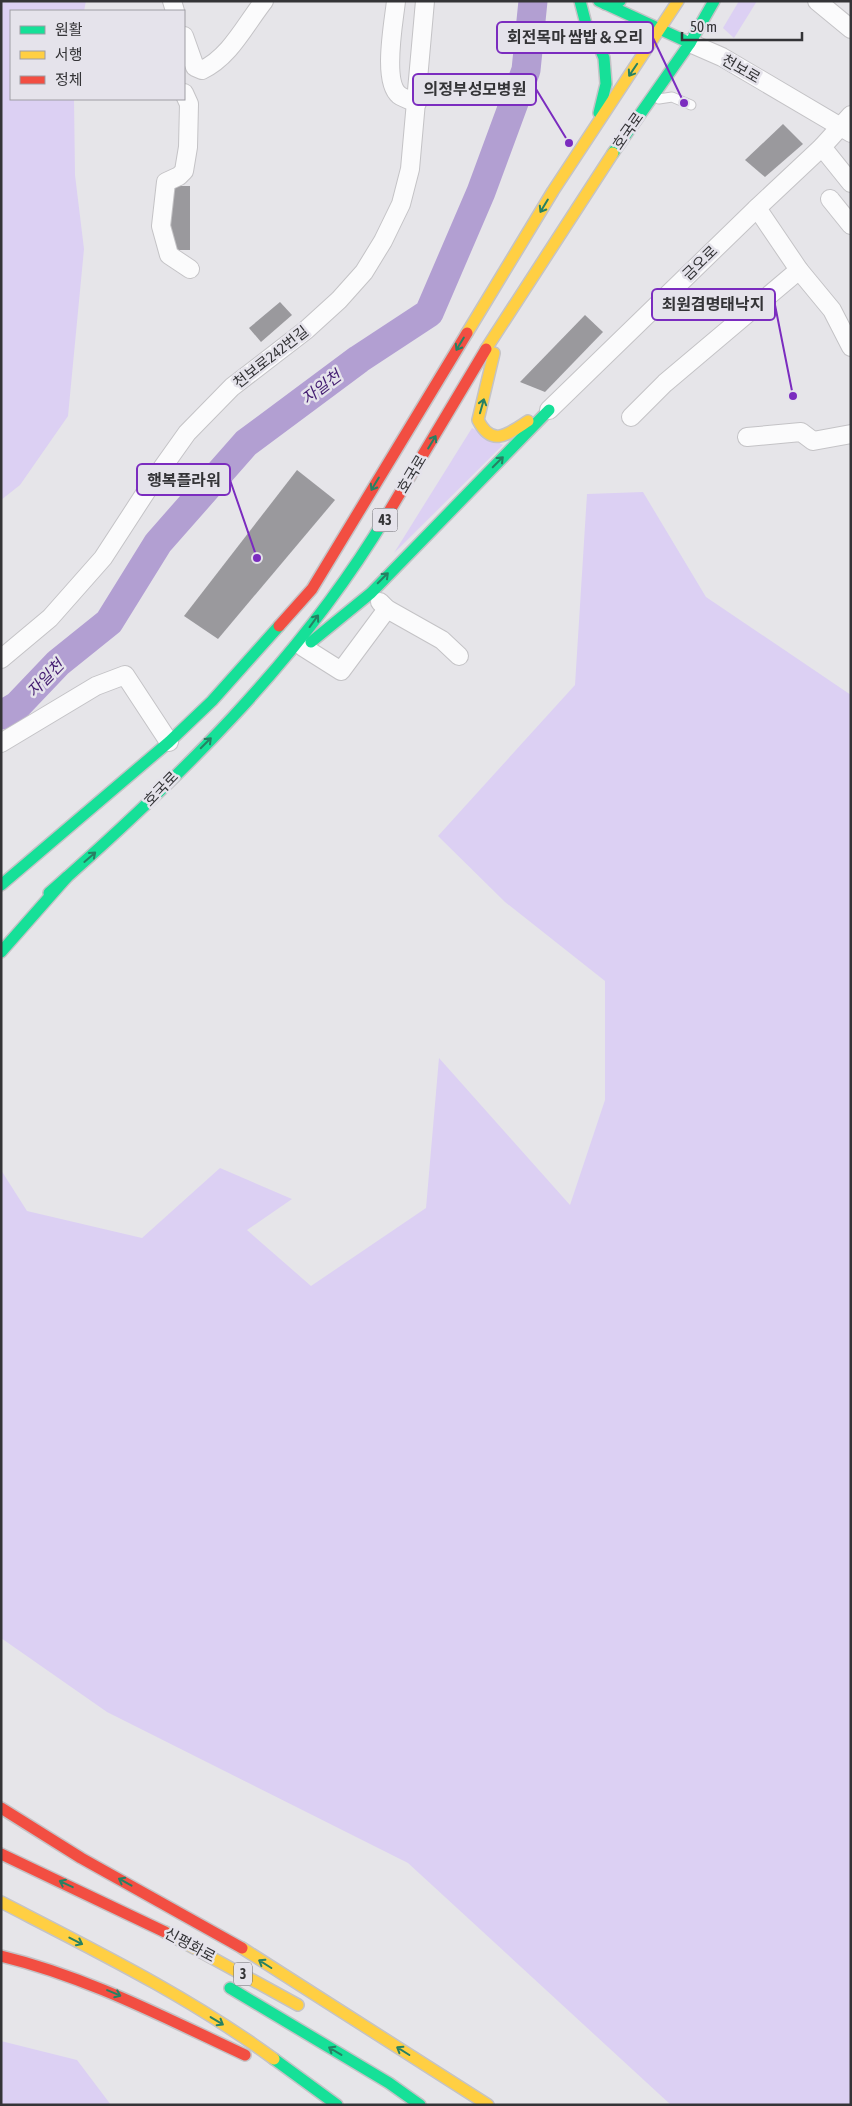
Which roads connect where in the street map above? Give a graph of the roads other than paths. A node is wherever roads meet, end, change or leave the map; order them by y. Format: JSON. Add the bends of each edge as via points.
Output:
{"nodes":[{"id":1,"x":264,"y":1,"type":"edge"},
{"id":2,"x":396,"y":1,"type":"edge"},
{"id":3,"x":424,"y":1,"type":"edge"},
{"id":4,"x":580,"y":1,"type":"edge"},
{"id":5,"x":620,"y":1,"type":"edge"},
{"id":6,"x":678,"y":1,"type":"edge"},
{"id":7,"x":714,"y":1,"type":"edge"},
{"id":8,"x":817,"y":1,"type":"edge"},
{"id":9,"x":602,"y":2,"type":"edge"},
{"id":10,"x":660,"y":29,"type":"junction"},
{"id":11,"x":851,"y":29,"type":"edge"},
{"id":12,"x":185,"y":42,"type":"edge"},
{"id":13,"x":690,"y":43,"type":"junction"},
{"id":14,"x":199,"y":69,"type":"junction"},
{"id":15,"x":185,"y":85,"type":"edge"},
{"id":16,"x":185,"y":95,"type":"edge"},
{"id":17,"x":649,"y":101,"type":"junction"},
{"id":18,"x":417,"y":103,"type":"junction"},
{"id":19,"x":691,"y":105,"type":"dead end"},
{"id":20,"x":847,"y":125,"type":"edge"},
{"id":21,"x":588,"y":138,"type":"junction"},
{"id":22,"x":822,"y":147,"type":"junction"},
{"id":23,"x":851,"y":183,"type":"edge"},
{"id":24,"x":830,"y":199,"type":"dead end"},
{"id":25,"x":757,"y":208,"type":"junction"},
{"id":26,"x":851,"y":225,"type":"edge"},
{"id":27,"x":190,"y":269,"type":"dead end"},
{"id":28,"x":799,"y":270,"type":"junction"},
{"id":29,"x":499,"y":328,"type":"junction"},
{"id":30,"x":851,"y":347,"type":"edge"},
{"id":31,"x":549,"y":410,"type":"junction"},
{"id":32,"x":631,"y":417,"type":"dead end"},
{"id":33,"x":851,"y":434,"type":"edge"},
{"id":34,"x":747,"y":437,"type":"dead end"},
{"id":35,"x":371,"y":593,"type":"junction"},
{"id":36,"x":386,"y":609,"type":"junction"},
{"id":37,"x":303,"y":648,"type":"junction"},
{"id":38,"x":459,"y":656,"type":"dead end"},
{"id":39,"x":2,"y":657,"type":"edge"},
{"id":40,"x":244,"y":705,"type":"junction"},
{"id":41,"x":170,"y":742,"type":"junction"},
{"id":42,"x":1,"y":743,"type":"edge"},
{"id":43,"x":68,"y":877,"type":"junction"},
{"id":44,"x":1,"y":884,"type":"edge"},
{"id":45,"x":1,"y":935,"type":"edge"},
{"id":46,"x":1,"y":952,"type":"edge"},
{"id":47,"x":1,"y":1808,"type":"edge"},
{"id":48,"x":1,"y":1854,"type":"edge"},
{"id":49,"x":1,"y":1863,"type":"edge"},
{"id":50,"x":1,"y":1902,"type":"edge"},
{"id":51,"x":115,"y":1922,"type":"dead end"},
{"id":52,"x":1,"y":1956,"type":"edge"},
{"id":53,"x":1,"y":1964,"type":"edge"},
{"id":54,"x":72,"y":1977,"type":"junction"},
{"id":55,"x":218,"y":1980,"type":"dead end"},
{"id":56,"x":306,"y":2009,"type":"dead end"},
{"id":57,"x":376,"y":2047,"type":"dead end"},
{"id":58,"x":307,"y":2083,"type":"junction"},
{"id":59,"x":337,"y":2105,"type":"edge"},
{"id":60,"x":420,"y":2105,"type":"edge"},
{"id":61,"x":479,"y":2105,"type":"edge"},
{"id":62,"x":488,"y":2105,"type":"edge"}],
"edges":[{"from":1,"to":14,"type":"street","via":[[231,48],[209,67]]},
{"from":2,"to":18,"type":"street","via":[[390,60],[393,86],[399,95]]},
{"from":3,"to":18,"type":"street","name":"천보로242번길"},
{"from":4,"to":21,"type":"main road","via":[[587,28],[604,58],[606,84]]},
{"from":5,"to":9,"type":"main road"},
{"from":6,"to":10,"type":"main road","name":"호국로","number":"43"},
{"from":7,"to":13,"type":"main road","name":"호국로","number":"43"},
{"from":8,"to":11,"type":"street"},
{"from":9,"to":10,"type":"main road","name":"천보로"},
{"from":10,"to":13,"type":"main road","name":"천보로"},
{"from":10,"to":21,"type":"main road","name":"호국로","number":"43","one_way":true},
{"from":12,"to":14,"type":"street","via":[[195,67]]},
{"from":13,"to":17,"type":"main road","name":"호국로","number":"43"},
{"from":13,"to":20,"type":"street","name":"천보로"},
{"from":14,"to":15,"type":"street"},
{"from":16,"to":27,"type":"street","via":[[189,104],[184,171],[166,182],[161,226],[168,255]]},
{"from":17,"to":19,"type":"lane","via":[[672,97]]},
{"from":17,"to":29,"type":"main road","name":"호국로","number":"43"},
{"from":18,"to":39,"type":"street","name":"천보로242번길","via":[[410,170],[401,204],[364,272],[306,330],[232,387],[186,433],[103,558],[50,618]]},
{"from":20,"to":22,"type":"street","name":"금오로"},
{"from":21,"to":41,"type":"main road","name":"호국로","number":"43","one_way":true,"via":[[312,589],[212,702]]},
{"from":22,"to":23,"type":"street"},
{"from":22,"to":25,"type":"street","name":"금오로"},
{"from":24,"to":26,"type":"street"},
{"from":25,"to":28,"type":"street"},
{"from":25,"to":31,"type":"street","name":"금오로"},
{"from":28,"to":30,"type":"street","via":[[832,310]]},
{"from":28,"to":32,"type":"street","via":[[665,383]]},
{"from":31,"to":29,"type":"main road","one_way":true,"via":[[504,436],[489,435],[481,428],[478,420]]},
{"from":40,"to":29,"type":"main road","name":"호국로","number":"43","one_way":true,"via":[[307,630],[370,544]]},
{"from":35,"to":31,"type":"main road","one_way":true},
{"from":33,"to":34,"type":"street","via":[[813,441],[801,432]]},
{"from":35,"to":36,"type":"street"},
{"from":35,"to":37,"type":"main road"},
{"from":36,"to":37,"type":"street","via":[[341,671]]},
{"from":36,"to":38,"type":"street","via":[[442,640]]},
{"from":37,"to":40,"type":"main road"},
{"from":43,"to":40,"type":"main road","name":"호국로","number":"43","one_way":true,"via":[[126,825]]},
{"from":41,"to":42,"type":"street","via":[[125,675],[96,686]]},
{"from":41,"to":44,"type":"main road","name":"호국로","number":"43"},
{"from":43,"to":45,"type":"main road","name":"호국로","number":"43"},
{"from":43,"to":46,"type":"main road"},
{"from":62,"to":47,"type":"main road","one_way":true,"via":[[224,1937],[81,1858]]},
{"from":56,"to":48,"type":"main road","name":"신평화로","number":"3","one_way":true,"via":[[168,1933]]},
{"from":49,"to":51,"type":"main road"},
{"from":50,"to":58,"type":"main road","one_way":true,"via":[[130,1969],[246,2038]]},
{"from":52,"to":54,"type":"main road"},
{"from":53,"to":54,"type":"main road"},
{"from":54,"to":58,"type":"main road","one_way":true,"via":[[114,1993]]},
{"from":60,"to":55,"type":"main road","name":"신평화로","number":"3","one_way":true},
{"from":57,"to":61,"type":"main road"},
{"from":58,"to":59,"type":"main road"}]}
